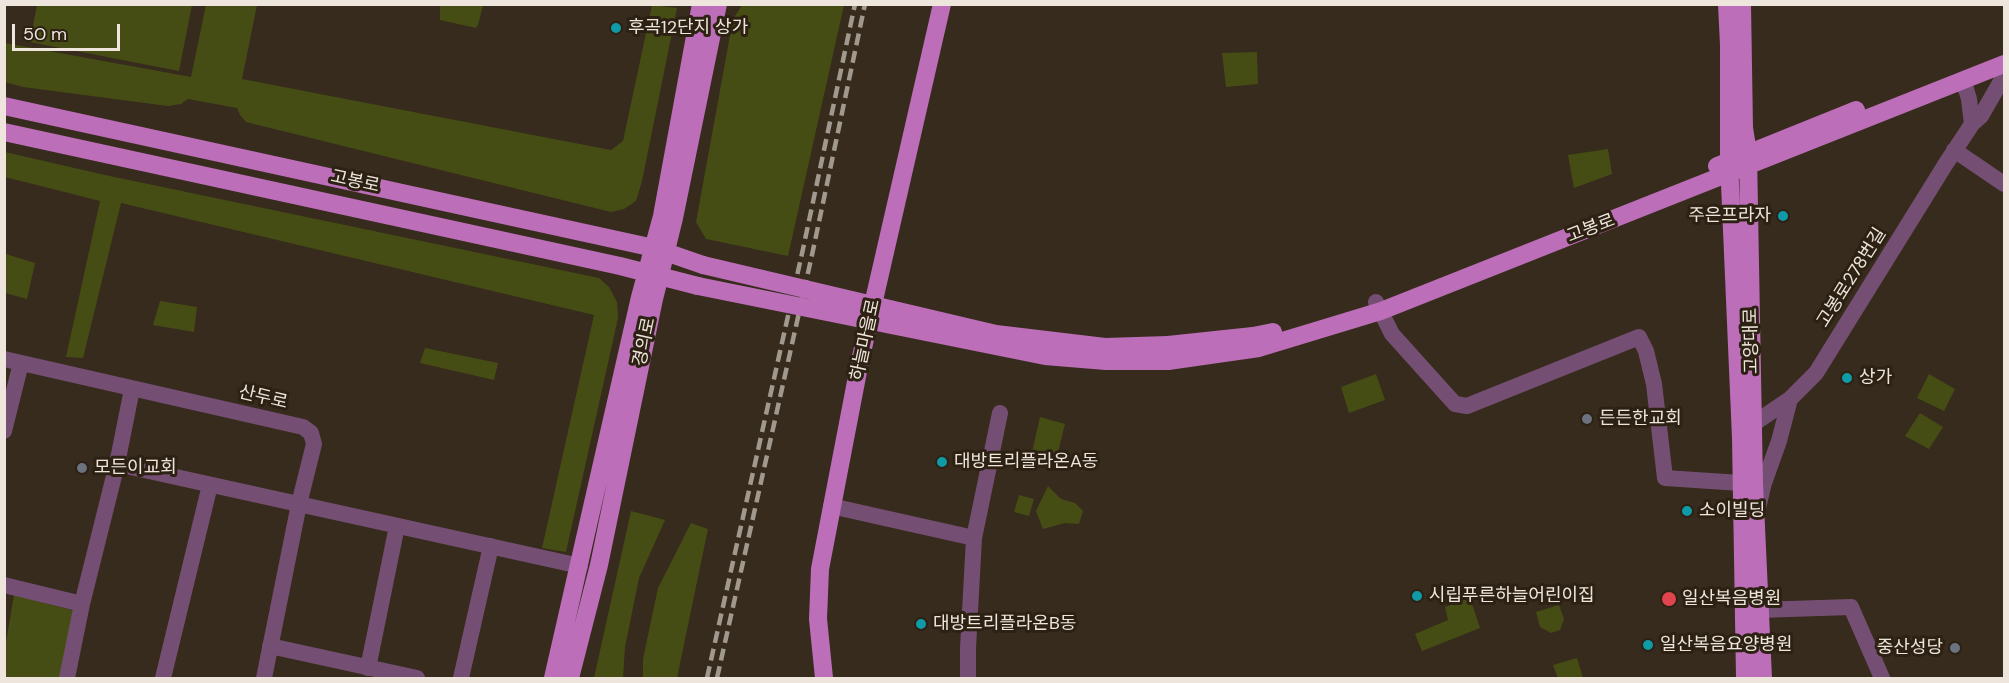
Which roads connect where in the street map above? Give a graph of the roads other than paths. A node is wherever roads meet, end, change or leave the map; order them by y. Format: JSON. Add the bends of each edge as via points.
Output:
{"nodes":[{"id":1,"x":701,"y":4,"type":"edge"},
{"id":2,"x":718,"y":4,"type":"edge"},
{"id":3,"x":942,"y":4,"type":"edge"},
{"id":4,"x":1727,"y":4,"type":"edge"},
{"id":5,"x":1742,"y":4,"type":"edge"},
{"id":6,"x":2004,"y":52,"type":"edge"},
{"id":7,"x":2004,"y":64,"type":"edge"},
{"id":8,"x":2004,"y":76,"type":"edge"},
{"id":9,"x":1959,"y":82,"type":"junction"},
{"id":10,"x":4,"y":106,"type":"edge"},
{"id":11,"x":1972,"y":124,"type":"junction"},
{"id":12,"x":4,"y":132,"type":"edge"},
{"id":13,"x":1954,"y":150,"type":"junction"},
{"id":14,"x":1748,"y":160,"type":"junction"},
{"id":15,"x":1729,"y":167,"type":"junction"},
{"id":16,"x":2004,"y":184,"type":"edge"},
{"id":17,"x":660,"y":250,"type":"junction"},
{"id":18,"x":653,"y":276,"type":"junction"},
{"id":19,"x":1378,"y":307,"type":"junction"},
{"id":20,"x":1168,"y":353,"type":"junction"},
{"id":21,"x":13,"y":361,"type":"edge"},
{"id":22,"x":132,"y":389,"type":"junction"},
{"id":23,"x":1790,"y":399,"type":"junction"},
{"id":24,"x":999,"y":413,"type":"dead end"},
{"id":25,"x":1747,"y":424,"type":"junction"},
{"id":26,"x":4,"y":431,"type":"edge"},
{"id":27,"x":117,"y":464,"type":"junction"},
{"id":28,"x":1741,"y":483,"type":"junction"},
{"id":29,"x":210,"y":485,"type":"junction"},
{"id":30,"x":299,"y":504,"type":"junction"},
{"id":31,"x":831,"y":506,"type":"junction"},
{"id":32,"x":1755,"y":520,"type":"junction"},
{"id":33,"x":397,"y":526,"type":"junction"},
{"id":34,"x":974,"y":538,"type":"junction"},
{"id":35,"x":491,"y":546,"type":"junction"},
{"id":36,"x":580,"y":566,"type":"junction"},
{"id":37,"x":4,"y":585,"type":"edge"},
{"id":38,"x":82,"y":604,"type":"junction"},
{"id":39,"x":1759,"y":610,"type":"junction"},
{"id":40,"x":270,"y":646,"type":"junction"},
{"id":41,"x":368,"y":668,"type":"junction"},
{"id":42,"x":67,"y":678,"type":"edge"},
{"id":43,"x":163,"y":678,"type":"edge"},
{"id":44,"x":264,"y":678,"type":"edge"},
{"id":45,"x":417,"y":678,"type":"edge"},
{"id":46,"x":461,"y":678,"type":"edge"},
{"id":47,"x":553,"y":678,"type":"edge"},
{"id":48,"x":570,"y":678,"type":"edge"},
{"id":49,"x":824,"y":678,"type":"edge"},
{"id":50,"x":968,"y":678,"type":"edge"},
{"id":51,"x":1745,"y":678,"type":"edge"},
{"id":52,"x":1763,"y":678,"type":"edge"},
{"id":53,"x":1882,"y":678,"type":"edge"}],
"edges":[{"from":1,"to":17,"type":"main road","name":"경의로","via":[[662,216]]},
{"from":2,"to":17,"type":"main road","name":"경의로"},
{"from":3,"to":31,"type":"main road","name":"하늘마을로"},
{"from":4,"to":15,"type":"main road","name":"고양대로"},
{"from":5,"to":14,"type":"main road","name":"고양대로"},
{"from":6,"to":14,"type":"main road","name":"고봉로"},
{"from":7,"to":9,"type":"main road","name":"고봉로"},
{"from":8,"to":11,"type":"street","name":"고봉로278번길","via":[[1981,116]]},
{"from":9,"to":11,"type":"street","via":[[1966,89]]},
{"from":9,"to":14,"type":"main road","name":"고봉로"},
{"from":10,"to":17,"type":"main road","name":"고봉로"},
{"from":11,"to":13,"type":"street","name":"고봉로278번길"},
{"from":12,"to":18,"type":"main road","name":"고봉로"},
{"from":13,"to":16,"type":"street"},
{"from":13,"to":23,"type":"street","name":"고봉로278번길","via":[[1816,373]]},
{"from":14,"to":15,"type":"main road","name":"고봉로"},
{"from":14,"to":25,"type":"main road","name":"고양대로"},
{"from":15,"to":19,"type":"main road","name":"고봉로"},
{"from":15,"to":25,"type":"main road","name":"고양대로"},
{"from":17,"to":18,"type":"main road","name":"경의로"},
{"from":17,"to":20,"type":"main road","name":"고봉로","bridge":true,"via":[[703,265],[996,334]]},
{"from":18,"to":20,"type":"main road","name":"고봉로","bridge":true,"via":[[1045,356],[1106,361]]},
{"from":18,"to":36,"type":"main road","name":"경의로"},
{"from":18,"to":48,"type":"main road","name":"경의로","via":[[599,565]]},
{"from":19,"to":20,"type":"main road","name":"고봉로"},
{"from":19,"to":28,"type":"street","via":[[1392,334],[1455,404],[1467,406],[1639,337],[1654,384],[1665,478]]},
{"from":21,"to":22,"type":"street","name":"산두로"},
{"from":21,"to":26,"type":"street"},
{"from":22,"to":27,"type":"street"},
{"from":22,"to":30,"type":"street","name":"산두로","via":[[311,433],[314,444]]},
{"from":23,"to":25,"type":"street","name":"고봉로278번길"},
{"from":23,"to":32,"type":"street"},
{"from":24,"to":34,"type":"street"},
{"from":25,"to":28,"type":"main road","name":"고양대로"},
{"from":25,"to":32,"type":"main road","name":"고양대로"},
{"from":27,"to":29,"type":"street"},
{"from":27,"to":38,"type":"street"},
{"from":28,"to":51,"type":"main road","name":"고양대로"},
{"from":29,"to":30,"type":"street"},
{"from":29,"to":43,"type":"street"},
{"from":30,"to":33,"type":"street"},
{"from":30,"to":40,"type":"street","name":"산두로"},
{"from":31,"to":34,"type":"street"},
{"from":31,"to":49,"type":"main road","name":"하늘마을로","via":[[818,619]]},
{"from":32,"to":39,"type":"main road","name":"고양대로"},
{"from":33,"to":35,"type":"street"},
{"from":33,"to":41,"type":"street"},
{"from":34,"to":50,"type":"street"},
{"from":35,"to":36,"type":"street"},
{"from":35,"to":46,"type":"street"},
{"from":36,"to":47,"type":"main road","name":"경의로"},
{"from":37,"to":38,"type":"street"},
{"from":38,"to":42,"type":"street"},
{"from":39,"to":52,"type":"main road","name":"고양대로"},
{"from":39,"to":53,"type":"street","via":[[1851,607]]},
{"from":40,"to":41,"type":"street"},
{"from":40,"to":44,"type":"street","name":"산두로"},
{"from":41,"to":45,"type":"street"}]}
